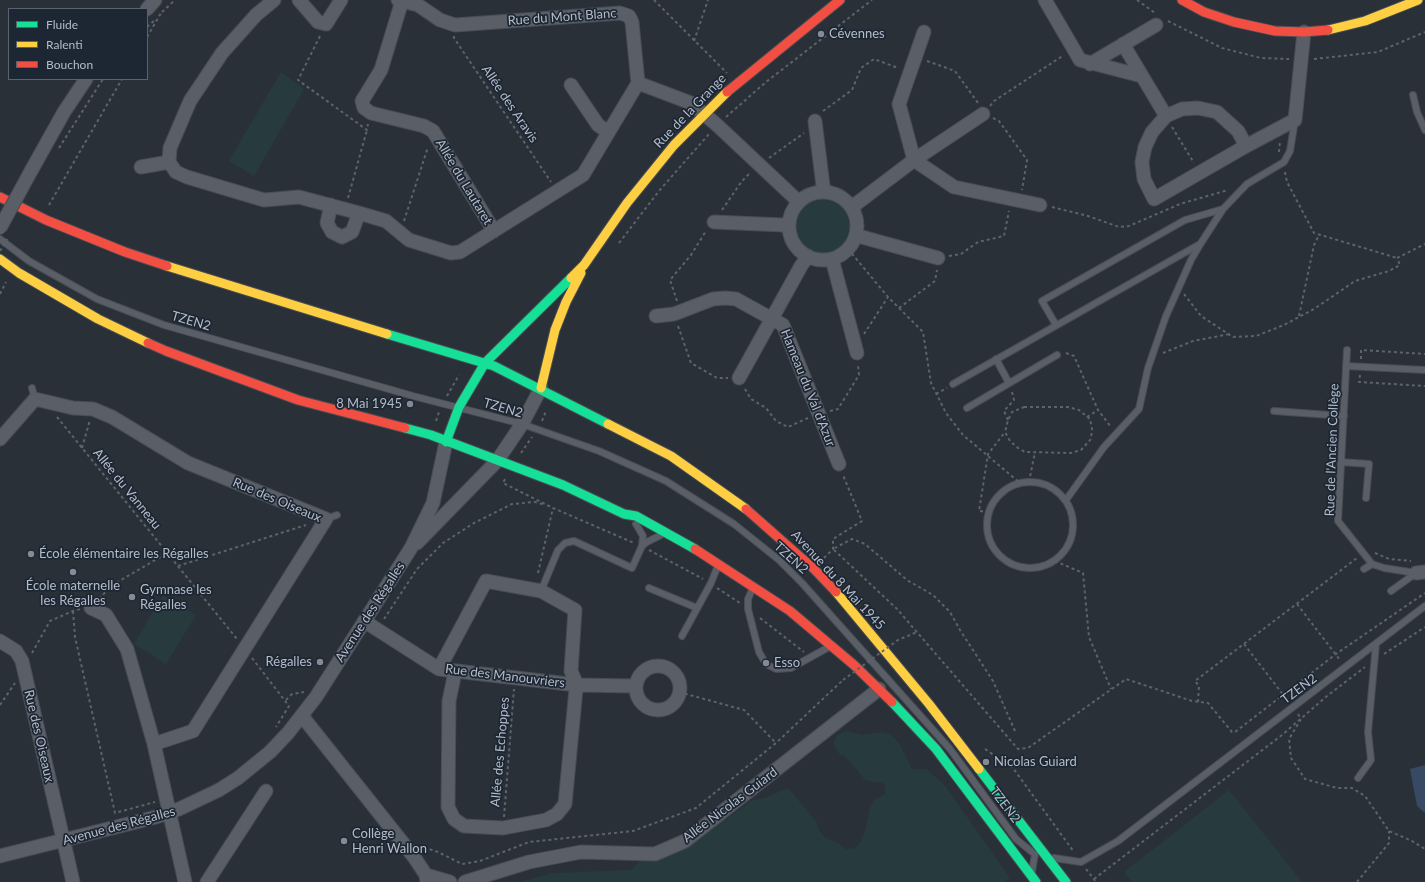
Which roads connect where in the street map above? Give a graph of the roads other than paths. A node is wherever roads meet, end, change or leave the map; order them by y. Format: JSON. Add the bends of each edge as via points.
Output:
{"nodes":[{"id":1,"x":155,"y":0,"type":"edge"},
{"id":2,"x":274,"y":0,"type":"edge"},
{"id":3,"x":299,"y":0,"type":"edge"},
{"id":4,"x":341,"y":0,"type":"edge"},
{"id":5,"x":400,"y":0,"type":"edge"},
{"id":6,"x":840,"y":0,"type":"edge"},
{"id":7,"x":1045,"y":0,"type":"edge"},
{"id":8,"x":1182,"y":0,"type":"edge"},
{"id":9,"x":1418,"y":0,"type":"edge"},
{"id":10,"x":148,"y":8,"type":"edge"},
{"id":11,"x":1156,"y":25,"type":"dead end"},
{"id":12,"x":924,"y":32,"type":"dead end"},
{"id":13,"x":1304,"y":32,"type":"junction"},
{"id":14,"x":1123,"y":44,"type":"junction"},
{"id":15,"x":1081,"y":58,"type":"junction"},
{"id":16,"x":1142,"y":76,"type":"junction"},
{"id":17,"x":85,"y":80,"type":"edge"},
{"id":18,"x":638,"y":83,"type":"junction"},
{"id":19,"x":571,"y":85,"type":"dead end"},
{"id":20,"x":1413,"y":96,"type":"dead end"},
{"id":21,"x":704,"y":113,"type":"junction"},
{"id":22,"x":984,"y":114,"type":"road end"},
{"id":23,"x":1166,"y":116,"type":"junction"},
{"id":24,"x":815,"y":120,"type":"road end"},
{"id":25,"x":1295,"y":120,"type":"junction"},
{"id":26,"x":1423,"y":123,"type":"edge"},
{"id":27,"x":1425,"y":130,"type":"edge"},
{"id":28,"x":608,"y":132,"type":"junction"},
{"id":29,"x":1246,"y":146,"type":"junction"},
{"id":30,"x":914,"y":160,"type":"junction"},
{"id":31,"x":169,"y":162,"type":"junction"},
{"id":32,"x":141,"y":167,"type":"dead end"},
{"id":33,"x":826,"y":192,"type":"junction"},
{"id":34,"x":0,"y":197,"type":"edge"},
{"id":35,"x":799,"y":202,"type":"junction"},
{"id":36,"x":1040,"y":205,"type":"road end"},
{"id":37,"x":331,"y":206,"type":"junction"},
{"id":38,"x":852,"y":207,"type":"junction"},
{"id":39,"x":1223,"y":209,"type":"junction"},
{"id":40,"x":359,"y":213,"type":"junction"},
{"id":41,"x":714,"y":222,"type":"road end"},
{"id":42,"x":789,"y":224,"type":"junction"},
{"id":43,"x":0,"y":228,"type":"edge"},
{"id":44,"x":494,"y":231,"type":"junction"},
{"id":45,"x":856,"y":237,"type":"junction"},
{"id":46,"x":0,"y":239,"type":"edge"},
{"id":47,"x":1202,"y":243,"type":"junction"},
{"id":48,"x":808,"y":256,"type":"junction"},
{"id":49,"x":938,"y":258,"type":"road end"},
{"id":50,"x":0,"y":259,"type":"edge"},
{"id":51,"x":832,"y":259,"type":"junction"},
{"id":52,"x":584,"y":265,"type":"junction"},
{"id":53,"x":656,"y":316,"type":"dead end"},
{"id":54,"x":771,"y":318,"type":"junction"},
{"id":55,"x":1056,"y":325,"type":"junction"},
{"id":56,"x":1347,"y":350,"type":"dead end"},
{"id":57,"x":857,"y":353,"type":"road end"},
{"id":58,"x":1057,"y":355,"type":"road end"},
{"id":59,"x":996,"y":359,"type":"junction"},
{"id":60,"x":485,"y":363,"type":"junction"},
{"id":61,"x":1346,"y":366,"type":"junction"},
{"id":62,"x":1425,"y":370,"type":"edge"},
{"id":63,"x":738,"y":378,"type":"road end"},
{"id":64,"x":1009,"y":383,"type":"junction"},
{"id":65,"x":953,"y":384,"type":"road end"},
{"id":66,"x":541,"y":388,"type":"junction"},
{"id":67,"x":459,"y":407,"type":"junction"},
{"id":68,"x":967,"y":408,"type":"dead end"},
{"id":69,"x":1274,"y":411,"type":"dead end"},
{"id":70,"x":1344,"y":416,"type":"junction"},
{"id":71,"x":522,"y":424,"type":"junction"},
{"id":72,"x":0,"y":439,"type":"edge"},
{"id":73,"x":446,"y":442,"type":"junction"},
{"id":74,"x":497,"y":460,"type":"junction"},
{"id":75,"x":1341,"y":462,"type":"junction"},
{"id":76,"x":839,"y":464,"type":"road end"},
{"id":77,"x":1366,"y":498,"type":"dead end"},
{"id":78,"x":1066,"y":500,"type":"junction"},
{"id":79,"x":624,"y":514,"type":"junction"},
{"id":80,"x":668,"y":533,"type":"junction"},
{"id":81,"x":642,"y":546,"type":"junction"},
{"id":82,"x":411,"y":548,"type":"junction"},
{"id":83,"x":718,"y":564,"type":"junction"},
{"id":84,"x":1372,"y":564,"type":"junction"},
{"id":85,"x":1364,"y":569,"type":"dead end"},
{"id":86,"x":1420,"y":569,"type":"edge"},
{"id":87,"x":753,"y":586,"type":"junction"},
{"id":88,"x":649,"y":588,"type":"dead end"},
{"id":89,"x":541,"y":591,"type":"junction"},
{"id":90,"x":1391,"y":591,"type":"dead end"},
{"id":91,"x":1425,"y":606,"type":"edge"},
{"id":92,"x":91,"y":608,"type":"dead end"},
{"id":93,"x":696,"y":608,"type":"junction"},
{"id":94,"x":364,"y":621,"type":"junction"},
{"id":95,"x":682,"y":636,"type":"dead end"},
{"id":96,"x":0,"y":641,"type":"edge"},
{"id":97,"x":1376,"y":644,"type":"junction"},
{"id":98,"x":831,"y":646,"type":"junction"},
{"id":99,"x":439,"y":669,"type":"junction"},
{"id":100,"x":455,"y":672,"type":"junction"},
{"id":101,"x":577,"y":685,"type":"junction"},
{"id":102,"x":635,"y":686,"type":"junction"},
{"id":103,"x":879,"y":689,"type":"junction"},
{"id":104,"x":302,"y":716,"type":"junction"},
{"id":105,"x":154,"y":744,"type":"junction"},
{"id":106,"x":1358,"y":778,"type":"dead end"},
{"id":107,"x":266,"y":791,"type":"dead end"},
{"id":108,"x":170,"y":812,"type":"junction"},
{"id":109,"x":62,"y":841,"type":"junction"},
{"id":110,"x":1035,"y":854,"type":"junction"},
{"id":111,"x":0,"y":856,"type":"edge"},
{"id":112,"x":1047,"y":856,"type":"junction"},
{"id":113,"x":426,"y":878,"type":"edge"},
{"id":114,"x":1034,"y":879,"type":"edge"},
{"id":115,"x":73,"y":882,"type":"edge"},
{"id":116,"x":185,"y":882,"type":"edge"},
{"id":117,"x":207,"y":882,"type":"edge"},
{"id":118,"x":450,"y":882,"type":"edge"},
{"id":119,"x":465,"y":882,"type":"edge"},
{"id":120,"x":1066,"y":882,"type":"edge"}],
"edges":[{"from":1,"to":10,"type":"street"},
{"from":2,"to":31,"type":"street","via":[[256,15],[222,53],[190,101],[170,148]]},
{"from":3,"to":4,"type":"street","via":[[318,22],[326,24]]},
{"from":5,"to":18,"type":"street","name":"Rue du Mont Blanc","via":[[418,5],[440,20],[455,25],[620,13],[629,16],[632,22]]},
{"from":5,"to":44,"type":"street","name":"Allée du Lautaret","via":[[381,70],[362,101],[364,108],[371,113],[424,126],[433,131]]},
{"from":6,"to":21,"type":"main road","name":"Rue de la Grange","via":[[736,83]]},
{"from":7,"to":15,"type":"street"},
{"from":8,"to":13,"type":"main road","via":[[1204,12],[1234,22],[1275,31]]},
{"from":9,"to":13,"type":"main road","via":[[1365,21]]},
{"from":11,"to":14,"type":"street"},
{"from":12,"to":30,"type":"street","via":[[899,104]]},
{"from":13,"to":25,"type":"street"},
{"from":14,"to":15,"type":"street"},
{"from":14,"to":16,"type":"street"},
{"from":15,"to":16,"type":"street"},
{"from":16,"to":23,"type":"street"},
{"from":17,"to":43,"type":"street","bridge":true,"via":[[64,112]]},
{"from":18,"to":21,"type":"street","via":[[691,103]]},
{"from":18,"to":28,"type":"street"},
{"from":19,"to":28,"type":"street","via":[[598,125]]},
{"from":20,"to":26,"type":"lane"},
{"from":21,"to":35,"type":"street"},
{"from":21,"to":52,"type":"main road","name":"Rue de la Grange","via":[[649,175]]},
{"from":22,"to":30,"type":"street"},
{"from":23,"to":29,"type":"street","via":[[1182,109],[1198,108],[1217,112],[1238,131]]},
{"from":23,"to":29,"type":"street","via":[[1152,132],[1142,162],[1144,179],[1154,198]]},
{"from":24,"to":33,"type":"street","via":[[823,186]]},
{"from":25,"to":29,"type":"street"},
{"from":25,"to":39,"type":"lane","via":[[1290,151],[1284,162],[1247,184]]},
{"from":26,"to":27,"type":"lane"},
{"from":28,"to":44,"type":"street","via":[[583,175]]},
{"from":30,"to":36,"type":"street","via":[[954,187]]},
{"from":30,"to":38,"type":"street"},
{"from":31,"to":32,"type":"street"},
{"from":31,"to":37,"type":"street","via":[[176,172],[187,178],[264,200],[299,197]]},
{"from":33,"to":35,"type":"street","via":[[811,194]]},
{"from":33,"to":38,"type":"street","via":[[845,199]]},
{"from":34,"to":60,"type":"main road","name":"Avenue du 8 Mai 1945","via":[[46,220],[111,247],[191,274]]},
{"from":35,"to":42,"type":"street","via":[[792,212]]},
{"from":37,"to":40,"type":"street"},
{"from":37,"to":40,"type":"street","via":[[327,223],[332,232],[342,236],[352,232]]},
{"from":38,"to":45,"type":"street","via":[[857,222]]},
{"from":39,"to":47,"type":"lane"},
{"from":39,"to":55,"type":"lane","via":[[1185,220],[1042,300]]},
{"from":40,"to":44,"type":"street","via":[[386,221],[409,240],[451,253],[460,252]]},
{"from":41,"to":42,"type":"street"},
{"from":42,"to":48,"type":"street","via":[[794,243]]},
{"from":45,"to":49,"type":"street"},
{"from":45,"to":51,"type":"street","via":[[848,249]]},
{"from":46,"to":67,"type":"lane","name":"TZEN2","via":[[29,261],[97,299],[164,325]]},
{"from":47,"to":55,"type":"lane"},
{"from":47,"to":78,"type":"lane","via":[[1191,260],[1166,316],[1152,356],[1139,409],[1104,447]]},
{"from":48,"to":51,"type":"street"},
{"from":48,"to":54,"type":"street"},
{"from":50,"to":73,"type":"main road","via":[[98,320],[166,351],[298,400]]},
{"from":51,"to":57,"type":"street"},
{"from":52,"to":60,"type":"main road","name":"Rue de la Grange"},
{"from":52,"to":66,"type":"main road","name":"Rue de la Grange","via":[[556,330]]},
{"from":53,"to":54,"type":"street","name":"Hameau du Val d'Azur","via":[[674,314],[713,298],[725,298],[736,299]]},
{"from":54,"to":63,"type":"street"},
{"from":54,"to":76,"type":"street","name":"Hameau du Val d'Azur","via":[[783,325]]},
{"from":55,"to":59,"type":"lane"},
{"from":56,"to":61,"type":"lane","name":"Rue de l'Ancien Collège"},
{"from":58,"to":64,"type":"lane"},
{"from":59,"to":64,"type":"lane"},
{"from":59,"to":65,"type":"lane"},
{"from":60,"to":66,"type":"main road","name":"Avenue du 8 Mai 1945"},
{"from":60,"to":67,"type":"main road","name":"Rue de la Grange"},
{"from":61,"to":62,"type":"lane"},
{"from":61,"to":70,"type":"lane","name":"Rue de l'Ancien Collège"},
{"from":64,"to":68,"type":"lane"},
{"from":66,"to":71,"type":"street"},
{"from":66,"to":112,"type":"main road","name":"Avenue du 8 Mai 1945","via":[[592,417],[671,456],[727,494],[785,541],[850,607]]},
{"from":67,"to":71,"type":"lane","name":"TZEN2"},
{"from":67,"to":73,"type":"main road","name":"Rue de la Grange"},
{"from":69,"to":70,"type":"lane"},
{"from":70,"to":75,"type":"lane","name":"Rue de l'Ancien Collège"},
{"from":71,"to":74,"type":"street"},
{"from":71,"to":110,"type":"lane","name":"TZEN2","via":[[599,451],[666,481],[734,524],[779,560],[950,749],[1016,838]]},
{"from":72,"to":105,"type":"street","name":"Rue des Oiseaux","via":[[37,396],[73,408],[93,409],[112,417],[188,463],[332,517],[193,731]]},
{"from":73,"to":74,"type":"main road"},
{"from":73,"to":82,"type":"street","via":[[433,503]]},
{"from":74,"to":79,"type":"main road","via":[[563,485]]},
{"from":74,"to":82,"type":"street","via":[[431,531]]},
{"from":75,"to":77,"type":"lane","via":[[1369,464]]},
{"from":75,"to":84,"type":"lane","name":"Rue de l'Ancien Collège","via":[[1338,521]]},
{"from":78,"to":78,"type":"lane","via":[[1073,515],[1073,532],[1067,548],[1055,561],[1040,568],[1023,568],[1007,562],[994,550],[987,535],[987,518],[993,502],[1005,490],[1020,482],[1037,482],[1053,488]]},
{"from":79,"to":80,"type":"main road","via":[[636,516]]},
{"from":79,"to":81,"type":"lane","via":[[639,527],[643,536]]},
{"from":80,"to":81,"type":"lane"},
{"from":80,"to":83,"type":"main road"},
{"from":81,"to":89,"type":"lane","via":[[632,568],[574,541],[565,543],[558,550]]},
{"from":82,"to":94,"type":"street","name":"Avenue des Régalles"},
{"from":83,"to":87,"type":"main road"},
{"from":83,"to":93,"type":"lane","via":[[711,584]]},
{"from":84,"to":85,"type":"lane"},
{"from":84,"to":86,"type":"lane","via":[[1384,568]]},
{"from":86,"to":90,"type":"lane"},
{"from":87,"to":98,"type":"main road","via":[[786,608]]},
{"from":87,"to":98,"type":"lane","via":[[748,599],[748,609],[759,652],[766,664],[776,669],[791,668]]},
{"from":88,"to":93,"type":"lane"},
{"from":89,"to":99,"type":"street","via":[[486,581]]},
{"from":89,"to":101,"type":"street","via":[[576,610],[571,671]]},
{"from":91,"to":97,"type":"lane","name":"TZEN2"},
{"from":92,"to":105,"type":"street","via":[[106,616],[127,649]]},
{"from":93,"to":95,"type":"lane"},
{"from":94,"to":99,"type":"street","name":"Rue des Manouvriers"},
{"from":94,"to":104,"type":"street","name":"Avenue des Régalles"},
{"from":96,"to":109,"type":"street","name":"Rue des Oiseaux","via":[[16,651],[24,669]]},
{"from":97,"to":106,"type":"lane","via":[[1368,732],[1371,760]]},
{"from":97,"to":112,"type":"lane","name":"TZEN2","via":[[1118,841],[1081,862]]},
{"from":98,"to":103,"type":"main road"},
{"from":99,"to":100,"type":"street","name":"Rue des Manouvriers"},
{"from":100,"to":101,"type":"street","name":"Rue des Manouvriers"},
{"from":100,"to":101,"type":"street","via":[[449,701],[448,807],[454,819],[464,826],[503,828],[546,820],[557,814],[565,804]]},
{"from":101,"to":102,"type":"street","name":"Rue des Manouvriers"},
{"from":102,"to":102,"type":"street","via":[[637,697],[644,706],[654,710],[666,708],[674,702],[679,692],[679,682],[674,673],[666,667],[655,666],[646,669],[638,676]]},
{"from":103,"to":114,"type":"main road","via":[[936,749]]},
{"from":103,"to":119,"type":"street","name":"Allée Nicolas Guiard","via":[[685,841],[655,854],[581,852],[536,860]]},
{"from":104,"to":108,"type":"street","name":"Avenue des Régalles","via":[[252,768],[219,790]]},
{"from":104,"to":113,"type":"street","via":[[414,857]]},
{"from":105,"to":108,"type":"street"},
{"from":107,"to":117,"type":"street"},
{"from":108,"to":109,"type":"street","name":"Avenue des Régalles"},
{"from":108,"to":116,"type":"street"},
{"from":109,"to":111,"type":"street","name":"Avenue des Régalles"},
{"from":109,"to":115,"type":"street","name":"Rue des Oiseaux"},
{"from":110,"to":112,"type":"lane","name":"TZEN2"},
{"from":110,"to":114,"type":"lane"},
{"from":112,"to":120,"type":"main road","name":"Avenue du 8 Mai 1945"},
{"from":113,"to":118,"type":"street"}]}
